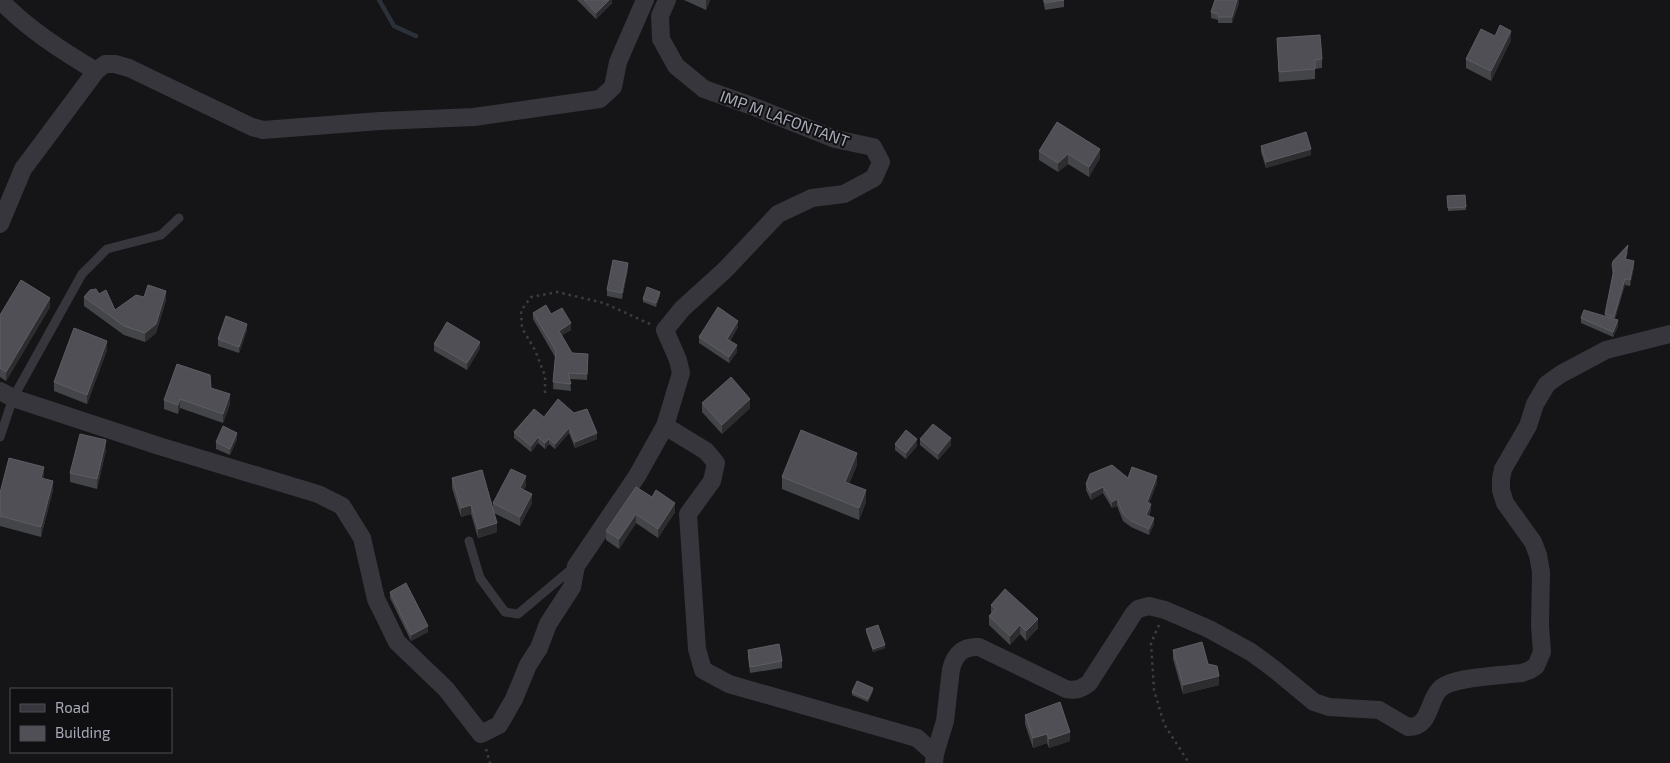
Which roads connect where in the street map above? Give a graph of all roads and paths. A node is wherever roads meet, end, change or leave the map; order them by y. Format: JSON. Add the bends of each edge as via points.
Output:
{"nodes":[{"id":1,"x":0,"y":0,"type":"edge"},
{"id":2,"x":645,"y":0,"type":"edge"},
{"id":3,"x":667,"y":0,"type":"edge"},
{"id":4,"x":96,"y":71,"type":"junction"},
{"id":5,"x":179,"y":218,"type":"dead end"},
{"id":6,"x":0,"y":224,"type":"edge"},
{"id":7,"x":665,"y":330,"type":"junction"},
{"id":8,"x":1670,"y":334,"type":"edge"},
{"id":9,"x":545,"y":393,"type":"dead end"},
{"id":10,"x":6,"y":394,"type":"edge"},
{"id":11,"x":665,"y":426,"type":"junction"},
{"id":12,"x":0,"y":437,"type":"edge"},
{"id":13,"x":468,"y":541,"type":"dead end"},
{"id":14,"x":576,"y":566,"type":"junction"},
{"id":15,"x":1165,"y":610,"type":"junction"},
{"id":16,"x":934,"y":759,"type":"edge"},
{"id":17,"x":1189,"y":763,"type":"edge"}],
"edges":[{"from":1,"to":4,"type":"street","via":[[13,14],[56,46]]},
{"from":2,"to":4,"type":"street","via":[[618,62],[613,87],[600,99],[474,117],[263,130],[129,68],[104,64]]},
{"from":3,"to":7,"type":"street","name":"IMP M LAFONTANT","via":[[660,16],[661,39],[676,66],[704,89],[835,139],[873,147],[881,162],[874,178],[844,194],[812,198],[778,214]]},
{"from":4,"to":6,"type":"street","via":[[22,169]]},
{"from":5,"to":10,"type":"lane","via":[[161,235],[107,249],[82,274]]},
{"from":7,"to":9,"type":"path","via":[[604,303],[557,292],[531,297],[521,311],[522,328],[545,376]]},
{"from":7,"to":11,"type":"street","via":[[680,372]]},
{"from":8,"to":15,"type":"street","via":[[1606,350],[1547,384],[1535,404],[1528,426],[1503,468],[1501,490],[1505,503],[1533,542],[1540,562],[1542,652],[1530,670],[1448,684],[1439,690],[1422,723],[1408,727],[1379,710],[1329,707],[1314,702],[1251,652]]},
{"from":10,"to":12,"type":"lane"},
{"from":10,"to":14,"type":"street","via":[[159,446],[318,494],[342,506],[362,538],[376,599],[397,642],[446,689],[481,734],[499,725],[514,699],[548,624],[572,587]]},
{"from":11,"to":14,"type":"street","via":[[637,476]]},
{"from":11,"to":16,"type":"street","via":[[706,451],[716,464],[712,482],[688,514],[697,649],[704,670],[729,684],[917,738]]},
{"from":13,"to":14,"type":"lane","via":[[480,578],[504,612],[518,614]]},
{"from":15,"to":16,"type":"street","via":[[1149,606],[1134,613],[1089,683],[1081,689],[1066,689],[979,647],[961,651],[950,669],[945,722]]},
{"from":15,"to":17,"type":"path","via":[[1151,643],[1154,690],[1164,724]]}]}
